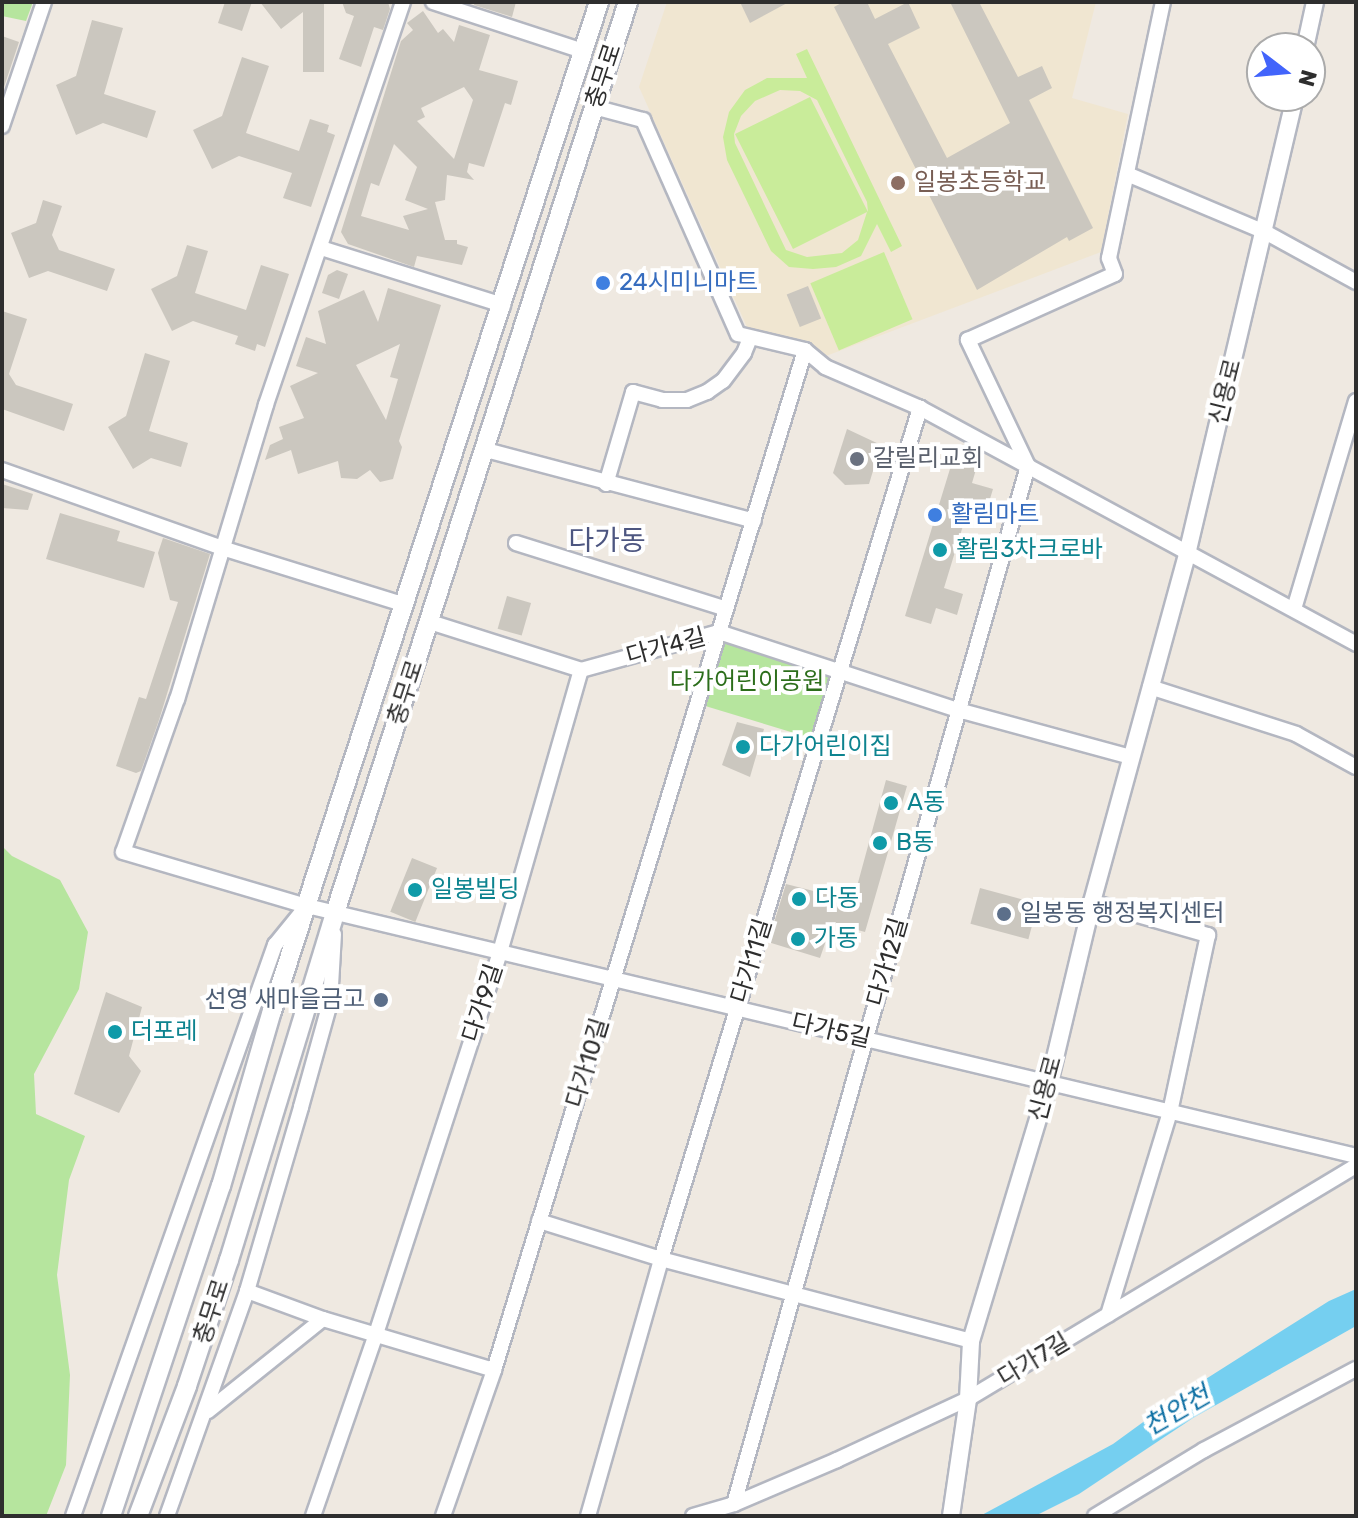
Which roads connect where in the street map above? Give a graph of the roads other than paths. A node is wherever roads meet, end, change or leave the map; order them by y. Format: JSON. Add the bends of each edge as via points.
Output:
{"nodes":[{"id":1,"x":44,"y":2,"type":"edge"},
{"id":2,"x":403,"y":2,"type":"edge"},
{"id":3,"x":433,"y":2,"type":"edge"},
{"id":4,"x":599,"y":2,"type":"edge"},
{"id":5,"x":628,"y":2,"type":"edge"},
{"id":6,"x":1163,"y":2,"type":"edge"},
{"id":7,"x":1315,"y":2,"type":"edge"},
{"id":8,"x":1308,"y":32,"type":"edge"},
{"id":9,"x":583,"y":51,"type":"junction"},
{"id":10,"x":594,"y":107,"type":"junction"},
{"id":11,"x":1291,"y":112,"type":"edge"},
{"id":12,"x":2,"y":126,"type":"edge"},
{"id":13,"x":1127,"y":174,"type":"junction"},
{"id":14,"x":1265,"y":232,"type":"junction"},
{"id":15,"x":321,"y":248,"type":"junction"},
{"id":16,"x":1356,"y":282,"type":"edge"},
{"id":17,"x":503,"y":305,"type":"junction"},
{"id":18,"x":750,"y":338,"type":"junction"},
{"id":19,"x":805,"y":350,"type":"junction"},
{"id":20,"x":1356,"y":401,"type":"edge"},
{"id":21,"x":920,"y":408,"type":"junction"},
{"id":22,"x":486,"y":450,"type":"junction"},
{"id":23,"x":1028,"y":466,"type":"junction"},
{"id":24,"x":2,"y":470,"type":"edge"},
{"id":25,"x":606,"y":484,"type":"junction"},
{"id":26,"x":754,"y":521,"type":"junction"},
{"id":27,"x":516,"y":543,"type":"dead end"},
{"id":28,"x":225,"y":549,"type":"junction"},
{"id":29,"x":1187,"y":554,"type":"junction"},
{"id":30,"x":403,"y":604,"type":"junction"},
{"id":31,"x":726,"y":609,"type":"junction"},
{"id":32,"x":1294,"y":609,"type":"junction"},
{"id":33,"x":430,"y":622,"type":"junction"},
{"id":34,"x":719,"y":632,"type":"junction"},
{"id":35,"x":1356,"y":644,"type":"edge"},
{"id":36,"x":581,"y":670,"type":"junction"},
{"id":37,"x":839,"y":670,"type":"junction"},
{"id":38,"x":1150,"y":687,"type":"junction"},
{"id":39,"x":958,"y":710,"type":"junction"},
{"id":40,"x":1131,"y":757,"type":"junction"},
{"id":41,"x":1356,"y":767,"type":"edge"},
{"id":42,"x":1092,"y":902,"type":"junction"},
{"id":43,"x":307,"y":906,"type":"junction"},
{"id":44,"x":335,"y":913,"type":"junction"},
{"id":45,"x":500,"y":952,"type":"junction"},
{"id":46,"x":613,"y":980,"type":"junction"},
{"id":47,"x":737,"y":1009,"type":"junction"},
{"id":48,"x":866,"y":1040,"type":"junction"},
{"id":49,"x":1049,"y":1083,"type":"junction"},
{"id":50,"x":1170,"y":1112,"type":"junction"},
{"id":51,"x":1356,"y":1156,"type":"edge"},
{"id":52,"x":1356,"y":1166,"type":"edge"},
{"id":53,"x":539,"y":1221,"type":"junction"},
{"id":54,"x":661,"y":1259,"type":"junction"},
{"id":55,"x":247,"y":1291,"type":"junction"},
{"id":56,"x":795,"y":1293,"type":"junction"},
{"id":57,"x":1108,"y":1315,"type":"junction"},
{"id":58,"x":323,"y":1319,"type":"junction"},
{"id":59,"x":376,"y":1334,"type":"junction"},
{"id":60,"x":971,"y":1341,"type":"junction"},
{"id":61,"x":1356,"y":1369,"type":"edge"},
{"id":62,"x":494,"y":1370,"type":"junction"},
{"id":63,"x":968,"y":1399,"type":"junction"},
{"id":64,"x":206,"y":1412,"type":"junction"},
{"id":65,"x":734,"y":1504,"type":"junction"},
{"id":66,"x":1102,"y":1514,"type":"edge"},
{"id":67,"x":73,"y":1516,"type":"edge"},
{"id":68,"x":111,"y":1516,"type":"edge"},
{"id":69,"x":138,"y":1516,"type":"edge"},
{"id":70,"x":167,"y":1516,"type":"edge"},
{"id":71,"x":313,"y":1516,"type":"edge"},
{"id":72,"x":443,"y":1516,"type":"edge"},
{"id":73,"x":588,"y":1516,"type":"edge"},
{"id":74,"x":693,"y":1516,"type":"edge"},
{"id":75,"x":951,"y":1516,"type":"edge"}],
"edges":[{"from":1,"to":12,"type":"street"},
{"from":2,"to":15,"type":"street"},
{"from":3,"to":9,"type":"street"},
{"from":4,"to":9,"type":"main road","name":"충무로"},
{"from":5,"to":10,"type":"main road","name":"충무로"},
{"from":6,"to":13,"type":"street"},
{"from":7,"to":8,"type":"street"},
{"from":9,"to":17,"type":"main road","name":"충무로"},
{"from":10,"to":18,"type":"street","via":[[643,120],[738,334]]},
{"from":10,"to":22,"type":"main road","name":"충무로"},
{"from":11,"to":14,"type":"street","name":"신용로"},
{"from":13,"to":14,"type":"street"},
{"from":13,"to":23,"type":"street","via":[[1109,258],[1115,274],[968,340]]},
{"from":14,"to":16,"type":"street"},
{"from":14,"to":29,"type":"street","name":"신용로"},
{"from":15,"to":17,"type":"street"},
{"from":15,"to":28,"type":"street","via":[[266,405]]},
{"from":17,"to":30,"type":"main road","name":"충무로"},
{"from":18,"to":19,"type":"street"},
{"from":18,"to":25,"type":"street","via":[[723,381],[707,392],[687,400],[662,400],[633,392]]},
{"from":19,"to":21,"type":"street","via":[[825,367]]},
{"from":19,"to":26,"type":"street","name":"다가10길"},
{"from":20,"to":32,"type":"street"},
{"from":21,"to":23,"type":"street"},
{"from":21,"to":37,"type":"street","name":"다가11길"},
{"from":22,"to":25,"type":"street"},
{"from":22,"to":33,"type":"main road","name":"충무로"},
{"from":23,"to":29,"type":"street"},
{"from":23,"to":39,"type":"street","name":"다가12길"},
{"from":24,"to":28,"type":"street"},
{"from":25,"to":26,"type":"street"},
{"from":26,"to":31,"type":"street","name":"다가10길"},
{"from":27,"to":31,"type":"street"},
{"from":28,"to":30,"type":"street"},
{"from":28,"to":43,"type":"street","name":"다가5길","via":[[123,852]]},
{"from":29,"to":32,"type":"street"},
{"from":29,"to":38,"type":"street","name":"신용로"},
{"from":30,"to":43,"type":"main road","name":"충무로"},
{"from":31,"to":34,"type":"street","name":"다가10길"},
{"from":32,"to":35,"type":"street"},
{"from":33,"to":36,"type":"street"},
{"from":33,"to":44,"type":"main road","name":"충무로"},
{"from":34,"to":36,"type":"street","name":"다가4길"},
{"from":34,"to":37,"type":"street","name":"다가4길"},
{"from":34,"to":46,"type":"street","name":"다가10길"},
{"from":36,"to":45,"type":"street","name":"다가9길"},
{"from":37,"to":39,"type":"street","name":"다가4길"},
{"from":37,"to":47,"type":"street","name":"다가11길"},
{"from":38,"to":40,"type":"street","name":"신용로"},
{"from":38,"to":41,"type":"street","via":[[1296,734]]},
{"from":39,"to":40,"type":"street","name":"다가4길"},
{"from":39,"to":48,"type":"street","name":"다가12길"},
{"from":40,"to":42,"type":"street","name":"신용로"},
{"from":42,"to":49,"type":"street","name":"신용로"},
{"from":42,"to":50,"type":"street","via":[[1208,935]]},
{"from":43,"to":44,"type":"street","name":"다가5길"},
{"from":43,"to":67,"type":"street","via":[[275,945]]},
{"from":43,"to":68,"type":"main road","name":"충무로"},
{"from":44,"to":45,"type":"street","name":"다가5길"},
{"from":44,"to":55,"type":"street","via":[[330,1003]]},
{"from":44,"to":69,"type":"main road","name":"충무로","via":[[187,1386]]},
{"from":45,"to":46,"type":"street","name":"다가5길"},
{"from":45,"to":59,"type":"street","name":"다가9길"},
{"from":46,"to":47,"type":"street","name":"다가5길"},
{"from":46,"to":53,"type":"street","name":"다가10길"},
{"from":47,"to":48,"type":"street","name":"다가5길"},
{"from":47,"to":54,"type":"street","name":"다가11길"},
{"from":48,"to":49,"type":"street","name":"다가5길"},
{"from":48,"to":56,"type":"street","name":"다가12길"},
{"from":49,"to":50,"type":"street","name":"다가5길"},
{"from":49,"to":60,"type":"street","name":"신용로"},
{"from":50,"to":51,"type":"street","name":"다가5길"},
{"from":50,"to":57,"type":"street"},
{"from":52,"to":57,"type":"street","name":"다가7길"},
{"from":53,"to":54,"type":"street"},
{"from":53,"to":62,"type":"street","name":"다가10길"},
{"from":54,"to":56,"type":"street"},
{"from":54,"to":73,"type":"street","name":"다가11길"},
{"from":55,"to":58,"type":"street"},
{"from":55,"to":64,"type":"street"},
{"from":56,"to":60,"type":"street"},
{"from":56,"to":65,"type":"street","name":"다가12길"},
{"from":57,"to":63,"type":"street","name":"다가7길"},
{"from":58,"to":59,"type":"street"},
{"from":58,"to":64,"type":"street"},
{"from":59,"to":62,"type":"street"},
{"from":59,"to":71,"type":"street","name":"다가9길"},
{"from":60,"to":63,"type":"street","name":"신용로"},
{"from":61,"to":66,"type":"street","via":[[1204,1450]]},
{"from":62,"to":72,"type":"street","name":"다가10길"},
{"from":63,"to":65,"type":"street","name":"다가7길"},
{"from":63,"to":75,"type":"street","name":"신용로"},
{"from":64,"to":70,"type":"street"},
{"from":65,"to":74,"type":"street","name":"다가7길"}]}
